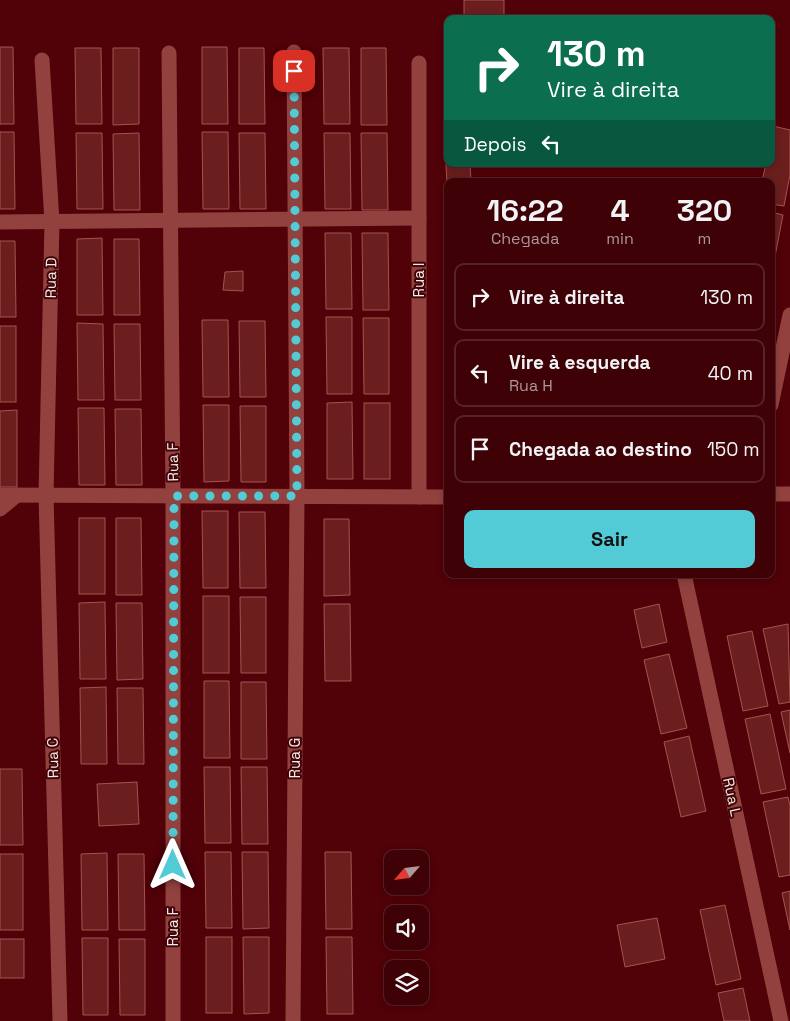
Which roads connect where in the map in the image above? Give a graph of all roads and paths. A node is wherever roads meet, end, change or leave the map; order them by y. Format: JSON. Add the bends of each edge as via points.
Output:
{"nodes":[{"id":1,"x":294,"y":52,"type":"dead end"},
{"id":2,"x":169,"y":53,"type":"dead end"},
{"id":3,"x":42,"y":60,"type":"dead end"},
{"id":4,"x":419,"y":63,"type":"dead end"},
{"id":5,"x":419,"y":218,"type":"junction"},
{"id":6,"x":171,"y":221,"type":"junction"},
{"id":7,"x":295,"y":221,"type":"junction"},
{"id":8,"x":0,"y":222,"type":"edge"},
{"id":9,"x":52,"y":222,"type":"junction"},
{"id":10,"x":790,"y":315,"type":"edge"},
{"id":11,"x":775,"y":386,"type":"edge"},
{"id":12,"x":775,"y":494,"type":"edge"},
{"id":13,"x":790,"y":494,"type":"edge"},
{"id":14,"x":0,"y":495,"type":"edge"},
{"id":15,"x":18,"y":495,"type":"junction"},
{"id":16,"x":46,"y":495,"type":"junction"},
{"id":17,"x":174,"y":496,"type":"junction"},
{"id":18,"x":297,"y":496,"type":"junction"},
{"id":19,"x":419,"y":497,"type":"junction"},
{"id":20,"x":444,"y":497,"type":"edge"},
{"id":21,"x":0,"y":509,"type":"edge"},
{"id":22,"x":685,"y":578,"type":"edge"},
{"id":23,"x":60,"y":1021,"type":"edge"},
{"id":24,"x":173,"y":1021,"type":"edge"},
{"id":25,"x":293,"y":1021,"type":"edge"},
{"id":26,"x":781,"y":1021,"type":"edge"}],
"edges":[{"from":1,"to":7,"type":"street","name":"Rua G"},
{"from":2,"to":6,"type":"street","name":"Rua F"},
{"from":3,"to":9,"type":"street","name":"Rua D"},
{"from":4,"to":5,"type":"street","name":"Rua I"},
{"from":5,"to":7,"type":"street"},
{"from":5,"to":19,"type":"street","name":"Rua I"},
{"from":6,"to":7,"type":"street"},
{"from":6,"to":9,"type":"street"},
{"from":6,"to":17,"type":"street","name":"Rua F"},
{"from":7,"to":18,"type":"street","name":"Rua G"},
{"from":8,"to":9,"type":"street"},
{"from":9,"to":16,"type":"street","name":"Rua D"},
{"from":10,"to":11,"type":"street"},
{"from":12,"to":13,"type":"street"},
{"from":14,"to":15,"type":"street"},
{"from":15,"to":16,"type":"street"},
{"from":15,"to":21,"type":"street"},
{"from":16,"to":17,"type":"street"},
{"from":16,"to":23,"type":"street","name":"Rua C"},
{"from":17,"to":18,"type":"street"},
{"from":17,"to":24,"type":"street","name":"Rua F"},
{"from":18,"to":19,"type":"street"},
{"from":18,"to":25,"type":"street","name":"Rua G"},
{"from":19,"to":20,"type":"street"},
{"from":22,"to":26,"type":"street","name":"Rua L"}]}
